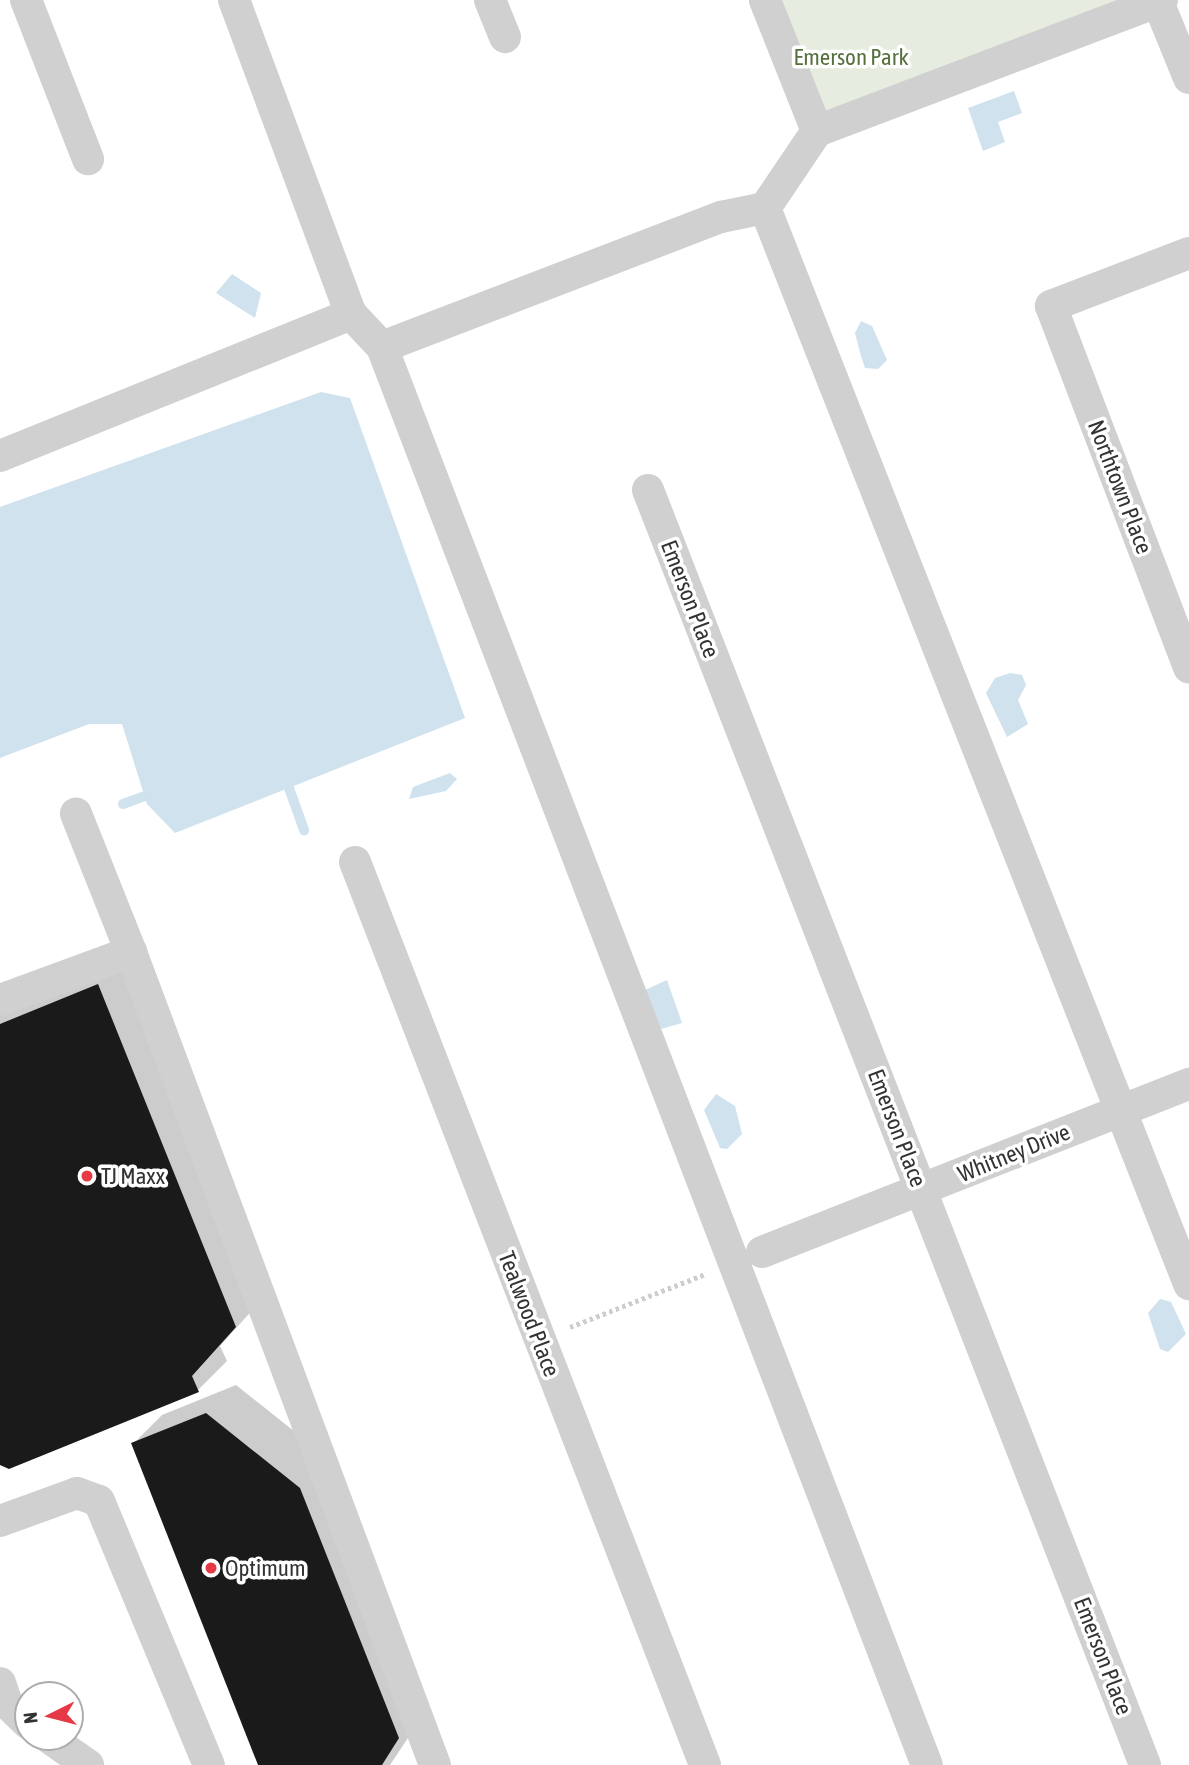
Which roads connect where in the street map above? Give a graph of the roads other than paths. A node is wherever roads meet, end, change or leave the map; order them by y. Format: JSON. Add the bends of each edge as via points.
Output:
{"nodes":[{"id":1,"x":26,"y":0,"type":"edge"},
{"id":2,"x":234,"y":0,"type":"edge"},
{"id":3,"x":490,"y":0,"type":"edge"},
{"id":4,"x":765,"y":0,"type":"edge"},
{"id":5,"x":1160,"y":1,"type":"edge"},
{"id":6,"x":505,"y":37,"type":"dead end"},
{"id":7,"x":1189,"y":78,"type":"edge"},
{"id":8,"x":817,"y":131,"type":"junction"},
{"id":9,"x":88,"y":159,"type":"dead end"},
{"id":10,"x":765,"y":208,"type":"junction"},
{"id":11,"x":1189,"y":253,"type":"edge"},
{"id":12,"x":351,"y":314,"type":"junction"},
{"id":13,"x":382,"y":347,"type":"junction"},
{"id":14,"x":0,"y":456,"type":"edge"},
{"id":15,"x":648,"y":491,"type":"dead end"},
{"id":16,"x":1189,"y":667,"type":"edge"},
{"id":17,"x":76,"y":814,"type":"dead end"},
{"id":18,"x":355,"y":862,"type":"dead end"},
{"id":19,"x":131,"y":952,"type":"junction"},
{"id":20,"x":0,"y":1000,"type":"edge"},
{"id":21,"x":1189,"y":1084,"type":"edge"},
{"id":22,"x":1122,"y":1110,"type":"junction"},
{"id":23,"x":921,"y":1189,"type":"junction"},
{"id":24,"x":747,"y":1258,"type":"junction"},
{"id":25,"x":1189,"y":1284,"type":"edge"},
{"id":26,"x":0,"y":1521,"type":"edge"},
{"id":27,"x":0,"y":1684,"type":"edge"},
{"id":28,"x":14,"y":1710,"type":"edge"},
{"id":29,"x":68,"y":1751,"type":"edge"},
{"id":30,"x":88,"y":1765,"type":"edge"},
{"id":31,"x":209,"y":1765,"type":"edge"},
{"id":32,"x":435,"y":1765,"type":"edge"},
{"id":33,"x":705,"y":1765,"type":"edge"},
{"id":34,"x":927,"y":1765,"type":"edge"},
{"id":35,"x":1145,"y":1765,"type":"edge"}],
"edges":[{"from":1,"to":9,"type":"street"},
{"from":2,"to":12,"type":"street"},
{"from":3,"to":6,"type":"street"},
{"from":4,"to":8,"type":"street"},
{"from":5,"to":7,"type":"street"},
{"from":5,"to":8,"type":"street"},
{"from":8,"to":10,"type":"street"},
{"from":10,"to":13,"type":"street","via":[[720,217]]},
{"from":10,"to":22,"type":"street"},
{"from":11,"to":16,"type":"street","name":"Northtown Place","via":[[1051,306]]},
{"from":12,"to":13,"type":"street"},
{"from":12,"to":14,"type":"street"},
{"from":13,"to":24,"type":"street"},
{"from":15,"to":23,"type":"street","name":"Emerson Place"},
{"from":17,"to":19,"type":"street"},
{"from":18,"to":33,"type":"street","name":"Tealwood Place"},
{"from":19,"to":20,"type":"street"},
{"from":19,"to":32,"type":"street"},
{"from":21,"to":22,"type":"street","name":"Whitney Drive"},
{"from":22,"to":23,"type":"street","name":"Whitney Drive"},
{"from":22,"to":25,"type":"street"},
{"from":23,"to":24,"type":"street","name":"Whitney Drive"},
{"from":23,"to":35,"type":"street","name":"Emerson Place"},
{"from":24,"to":34,"type":"street"},
{"from":26,"to":31,"type":"street","via":[[77,1493],[99,1501]]},
{"from":27,"to":28,"type":"street"},
{"from":29,"to":30,"type":"street"}]}
